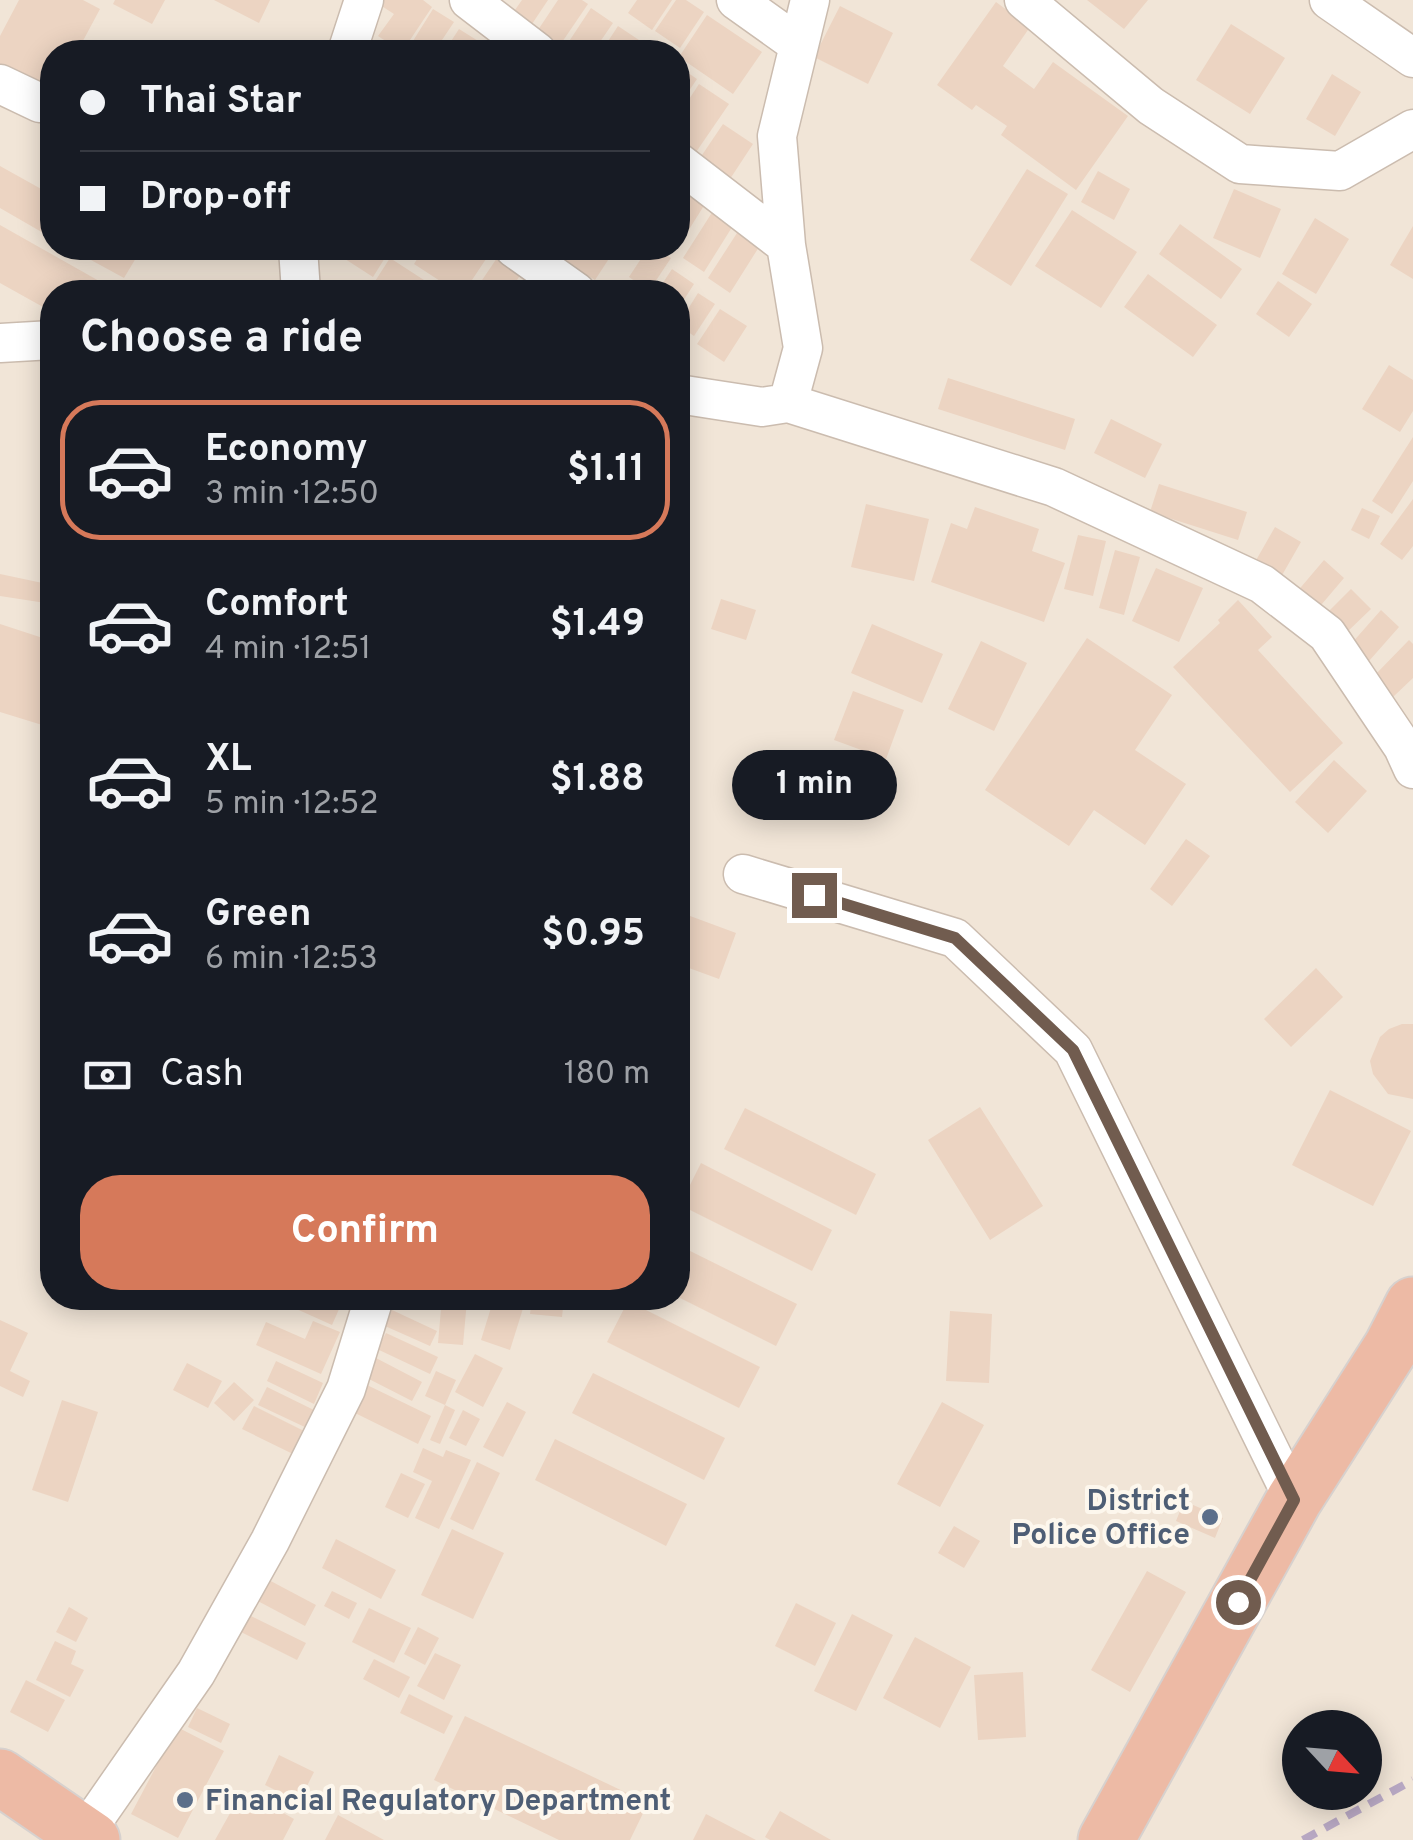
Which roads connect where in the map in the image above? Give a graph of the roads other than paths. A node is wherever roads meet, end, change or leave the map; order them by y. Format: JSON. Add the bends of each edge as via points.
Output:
{"nodes":[{"id":1,"x":364,"y":0,"type":"edge"},
{"id":2,"x":469,"y":0,"type":"edge"},
{"id":3,"x":736,"y":0,"type":"edge"},
{"id":4,"x":810,"y":0,"type":"edge"},
{"id":5,"x":1024,"y":0,"type":"edge"},
{"id":6,"x":1329,"y":0,"type":"edge"},
{"id":7,"x":352,"y":40,"type":"edge"},
{"id":8,"x":521,"y":40,"type":"edge"},
{"id":9,"x":799,"y":45,"type":"junction"},
{"id":10,"x":1413,"y":58,"type":"edge"},
{"id":11,"x":0,"y":84,"type":"edge"},
{"id":12,"x":40,"y":103,"type":"dead end"},
{"id":13,"x":1413,"y":128,"type":"edge"},
{"id":14,"x":690,"y":171,"type":"edge"},
{"id":15,"x":786,"y":245,"type":"junction"},
{"id":16,"x":531,"y":260,"type":"edge"},
{"id":17,"x":559,"y":280,"type":"edge"},
{"id":18,"x":40,"y":341,"type":"edge"},
{"id":19,"x":0,"y":343,"type":"edge"},
{"id":20,"x":690,"y":381,"type":"edge"},
{"id":21,"x":788,"y":403,"type":"junction"},
{"id":22,"x":1413,"y":769,"type":"edge"},
{"id":23,"x":743,"y":874,"type":"dead end"},
{"id":24,"x":370,"y":1310,"type":"edge"},
{"id":25,"x":1406,"y":1334,"type":"edge"},
{"id":26,"x":1294,"y":1500,"type":"junction"},
{"id":27,"x":0,"y":1777,"type":"edge"},
{"id":28,"x":88,"y":1837,"type":"edge"},
{"id":29,"x":1106,"y":1840,"type":"edge"}],
"edges":[{"from":1,"to":7,"type":"street"},
{"from":2,"to":8,"type":"street"},
{"from":3,"to":9,"type":"street"},
{"from":4,"to":9,"type":"street"},
{"from":5,"to":13,"type":"street","via":[[1152,106],[1240,164],[1340,172]]},
{"from":6,"to":10,"type":"street"},
{"from":9,"to":15,"type":"street","via":[[777,136]]},
{"from":11,"to":12,"type":"street"},
{"from":14,"to":15,"type":"street"},
{"from":15,"to":21,"type":"street","via":[[803,348]]},
{"from":16,"to":17,"type":"street"},
{"from":18,"to":19,"type":"street"},
{"from":20,"to":21,"type":"street","via":[[762,408]]},
{"from":21,"to":22,"type":"street","via":[[1054,486],[1262,584],[1327,634]]},
{"from":23,"to":26,"type":"street","via":[[955,938],[1073,1050]]},
{"from":24,"to":28,"type":"street","via":[[346,1390],[270,1541],[196,1673]]},
{"from":25,"to":26,"type":"highway"},
{"from":26,"to":29,"type":"highway"},
{"from":27,"to":28,"type":"highway"}]}
